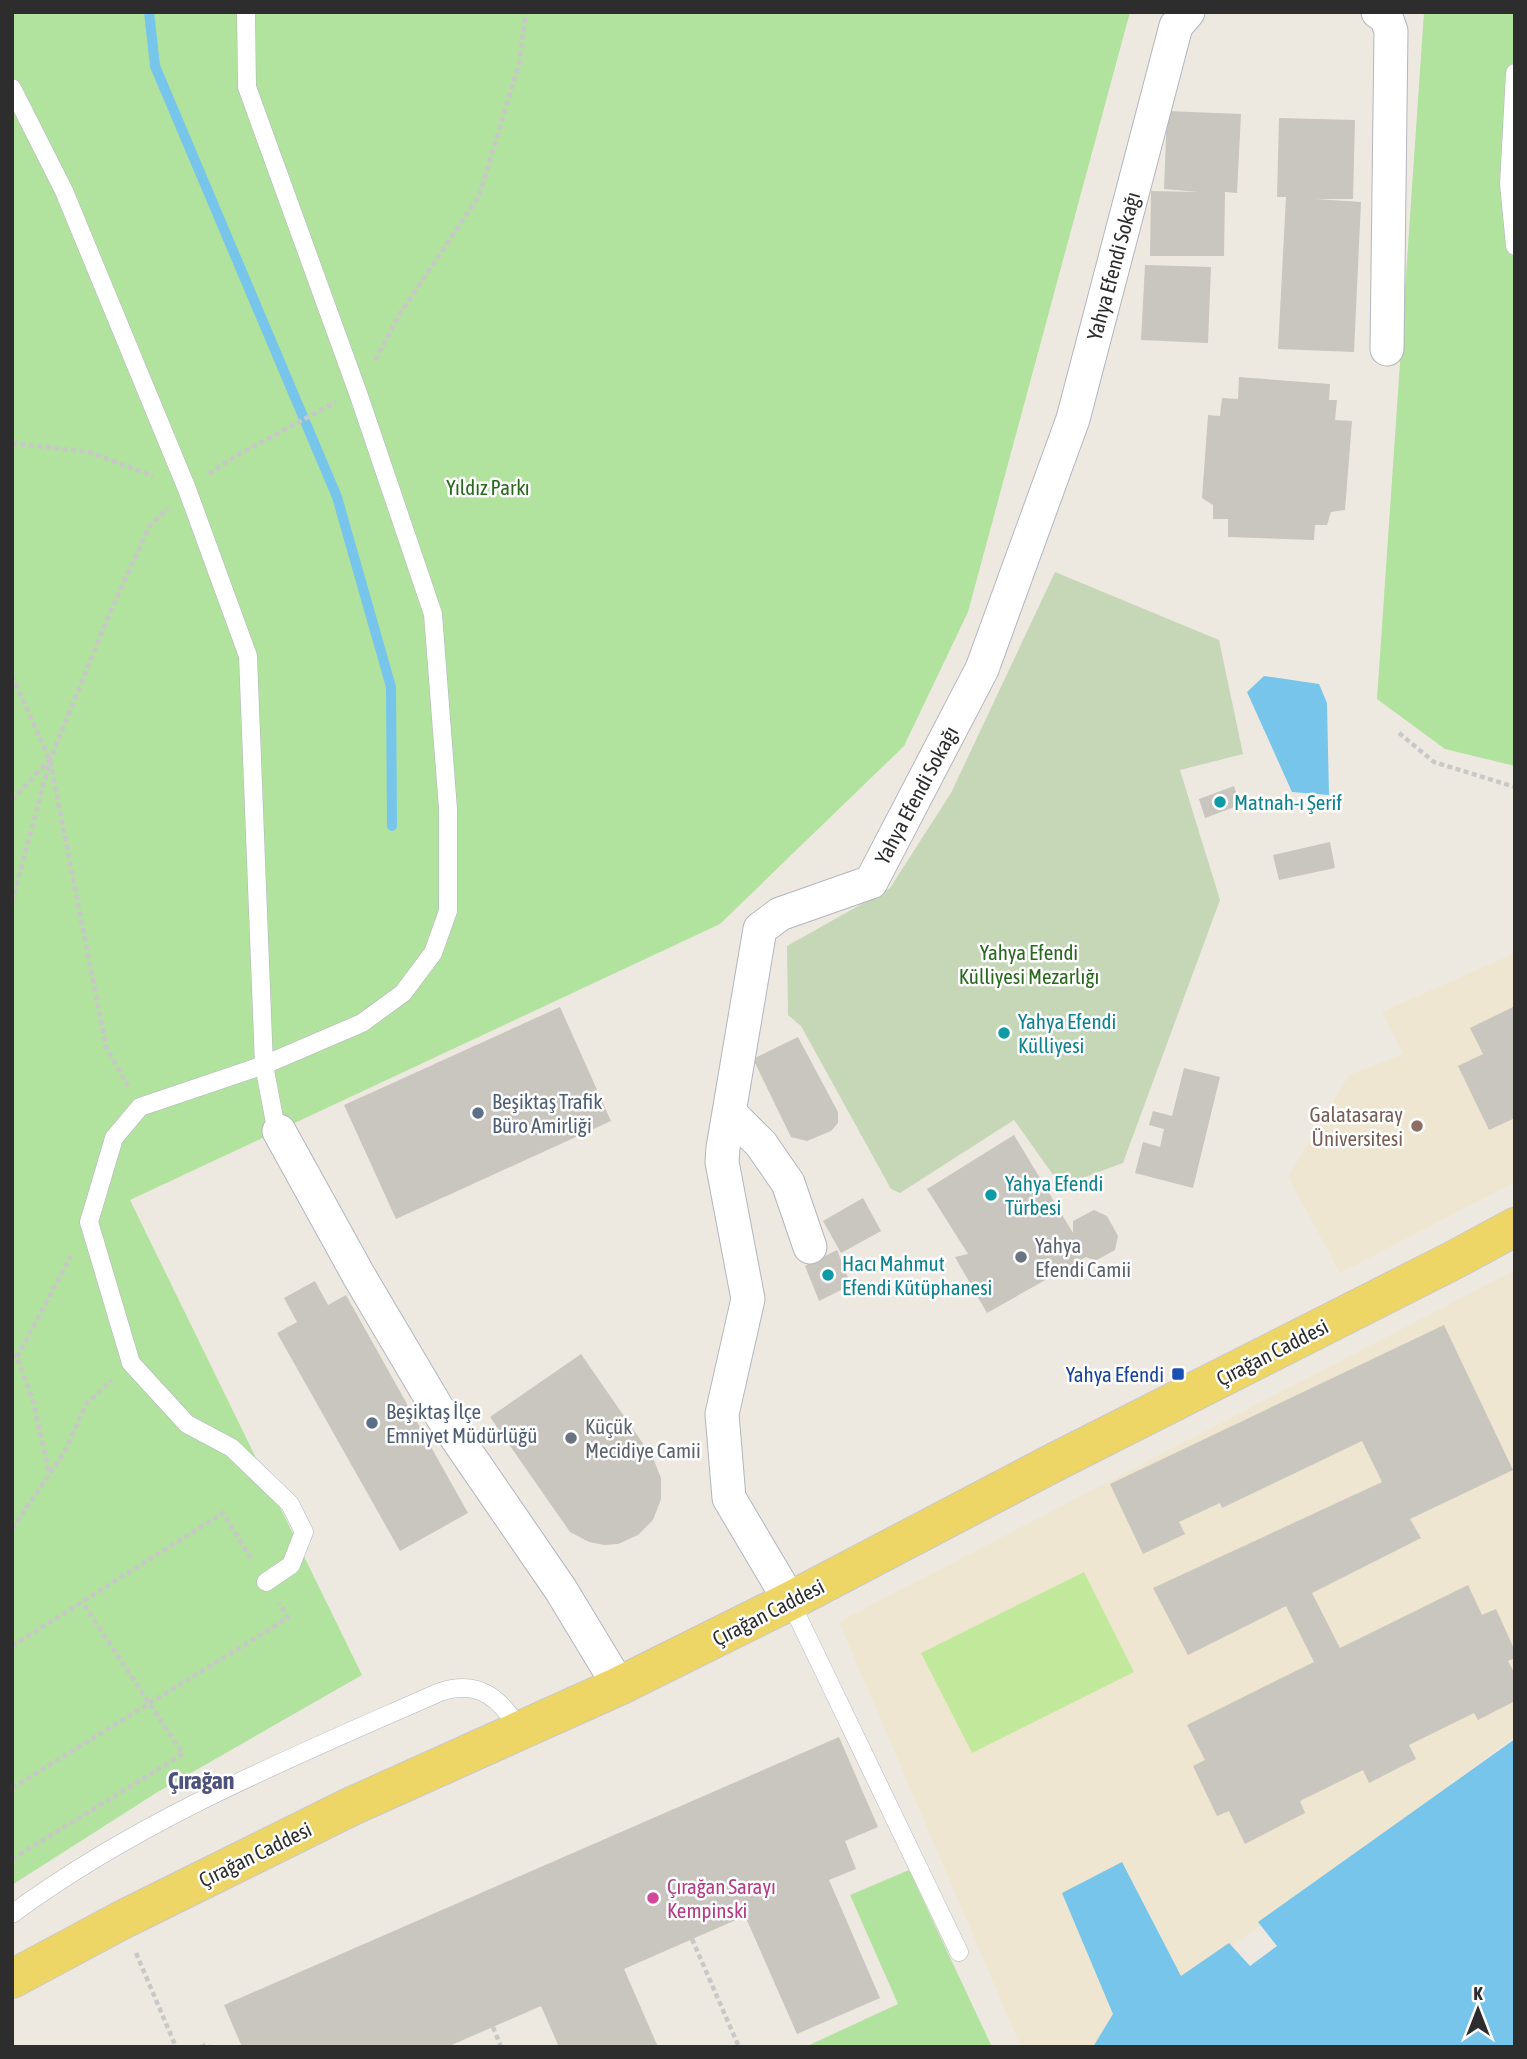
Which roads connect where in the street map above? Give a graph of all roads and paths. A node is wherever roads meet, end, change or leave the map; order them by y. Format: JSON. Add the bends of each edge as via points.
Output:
{"nodes":[{"id":1,"x":246,"y":12,"type":"edge"},
{"id":2,"x":526,"y":12,"type":"edge"},
{"id":3,"x":1188,"y":12,"type":"edge"},
{"id":4,"x":1378,"y":12,"type":"edge"},
{"id":5,"x":1515,"y":73,"type":"edge"},
{"id":6,"x":12,"y":88,"type":"edge"},
{"id":7,"x":1515,"y":246,"type":"edge"},
{"id":8,"x":1387,"y":349,"type":"dead end"},
{"id":9,"x":358,"y":393,"type":"junction"},
{"id":10,"x":12,"y":443,"type":"edge"},
{"id":11,"x":234,"y":457,"type":"dead end"},
{"id":12,"x":187,"y":489,"type":"junction"},
{"id":13,"x":12,"y":676,"type":"edge"},
{"id":14,"x":1399,"y":733,"type":"dead end"},
{"id":15,"x":50,"y":760,"type":"junction"},
{"id":16,"x":1515,"y":787,"type":"edge"},
{"id":17,"x":12,"y":800,"type":"edge"},
{"id":18,"x":12,"y":902,"type":"edge"},
{"id":19,"x":264,"y":1065,"type":"junction"},
{"id":20,"x":140,"y":1107,"type":"junction"},
{"id":21,"x":729,"y":1112,"type":"junction"},
{"id":22,"x":279,"y":1131,"type":"joint"},
{"id":23,"x":89,"y":1222,"type":"junction"},
{"id":24,"x":1515,"y":1227,"type":"edge"},
{"id":25,"x":810,"y":1247,"type":"dead end"},
{"id":26,"x":14,"y":1355,"type":"edge"},
{"id":27,"x":131,"y":1363,"type":"junction"},
{"id":28,"x":50,"y":1473,"type":"junction"},
{"id":29,"x":12,"y":1529,"type":"edge"},
{"id":30,"x":266,"y":1582,"type":"junction"},
{"id":31,"x":790,"y":1601,"type":"junction"},
{"id":32,"x":82,"y":1602,"type":"junction"},
{"id":33,"x":12,"y":1646,"type":"edge"},
{"id":34,"x":620,"y":1686,"type":"junction"},
{"id":35,"x":148,"y":1704,"type":"junction"},
{"id":36,"x":520,"y":1732,"type":"junction"},
{"id":37,"x":12,"y":1788,"type":"edge"},
{"id":38,"x":12,"y":1859,"type":"edge"},
{"id":39,"x":12,"y":1914,"type":"edge"},
{"id":40,"x":122,"y":1920,"type":"junction"},
{"id":41,"x":692,"y":1939,"type":"dead end"},
{"id":42,"x":959,"y":1952,"type":"dead end"},
{"id":43,"x":12,"y":1979,"type":"edge"},
{"id":44,"x":493,"y":2027,"type":"dead end"},
{"id":45,"x":176,"y":2047,"type":"edge"},
{"id":46,"x":201,"y":2047,"type":"edge"},
{"id":47,"x":209,"y":2047,"type":"edge"},
{"id":48,"x":501,"y":2047,"type":"edge"},
{"id":49,"x":739,"y":2047,"type":"edge"}],
"edges":[{"from":1,"to":9,"type":"lane","via":[[247,87]]},
{"from":2,"to":9,"type":"path","via":[[519,64],[479,196],[401,312]]},
{"from":3,"to":21,"type":"street","name":"Yahya Efendi Sokağı","via":[[1176,26],[1073,419],[982,669],[871,882],[780,914],[760,929]]},
{"from":4,"to":8,"type":"street","via":[[1386,17],[1391,31]]},
{"from":5,"to":7,"type":"lane","via":[[1509,184]]},
{"from":6,"to":12,"type":"lane","via":[[64,191]]},
{"from":9,"to":11,"type":"path"},
{"from":9,"to":19,"type":"lane","via":[[433,614],[448,809],[448,911],[433,953],[404,993],[362,1023]]},
{"from":10,"to":12,"type":"path","via":[[89,452]]},
{"from":12,"to":15,"type":"path","via":[[149,527]]},
{"from":12,"to":19,"type":"lane","via":[[248,656]]},
{"from":13,"to":15,"type":"path"},
{"from":14,"to":16,"type":"path","via":[[1434,762]]},
{"from":15,"to":17,"type":"path"},
{"from":15,"to":18,"type":"path"},
{"from":15,"to":20,"type":"path","via":[[106,1047]]},
{"from":19,"to":20,"type":"lane"},
{"from":19,"to":22,"type":"lane"},
{"from":20,"to":23,"type":"lane","via":[[114,1138]]},
{"from":21,"to":25,"type":"street","via":[[761,1144],[788,1183]]},
{"from":21,"to":31,"type":"street","name":"Yahya Efendi Sokağı","via":[[722,1162],[748,1299],[722,1414],[729,1498]]},
{"from":22,"to":34,"type":"street","via":[[443,1418],[561,1590]]},
{"from":23,"to":26,"type":"path"},
{"from":23,"to":27,"type":"lane"},
{"from":24,"to":31,"type":"main road","name":"Çırağan Caddesi"},
{"from":26,"to":28,"type":"path","via":[[33,1401]]},
{"from":27,"to":28,"type":"path","via":[[86,1404]]},
{"from":27,"to":30,"type":"lane","via":[[187,1424],[232,1448],[290,1504],[304,1532],[291,1565]]},
{"from":28,"to":29,"type":"path"},
{"from":30,"to":32,"type":"path","via":[[223,1513]]},
{"from":30,"to":35,"type":"path","via":[[288,1618]]},
{"from":31,"to":34,"type":"main road","name":"Çırağan Caddesi"},
{"from":31,"to":42,"type":"lane"},
{"from":32,"to":33,"type":"path"},
{"from":32,"to":35,"type":"path"},
{"from":34,"to":36,"type":"main road","name":"Çırağan Caddesi"},
{"from":35,"to":37,"type":"path"},
{"from":35,"to":38,"type":"path","via":[[183,1754]]},
{"from":36,"to":39,"type":"lane","via":[[506,1709],[472,1687],[440,1692],[225,1787],[108,1852]]},
{"from":36,"to":40,"type":"main road","name":"Çırağan Caddesi","via":[[351,1807]]},
{"from":40,"to":43,"type":"main road","name":"Çırağan Caddesi"},
{"from":40,"to":45,"type":"path"},
{"from":41,"to":49,"type":"path"},
{"from":44,"to":48,"type":"path"},
{"from":46,"to":47,"type":"path"}]}
